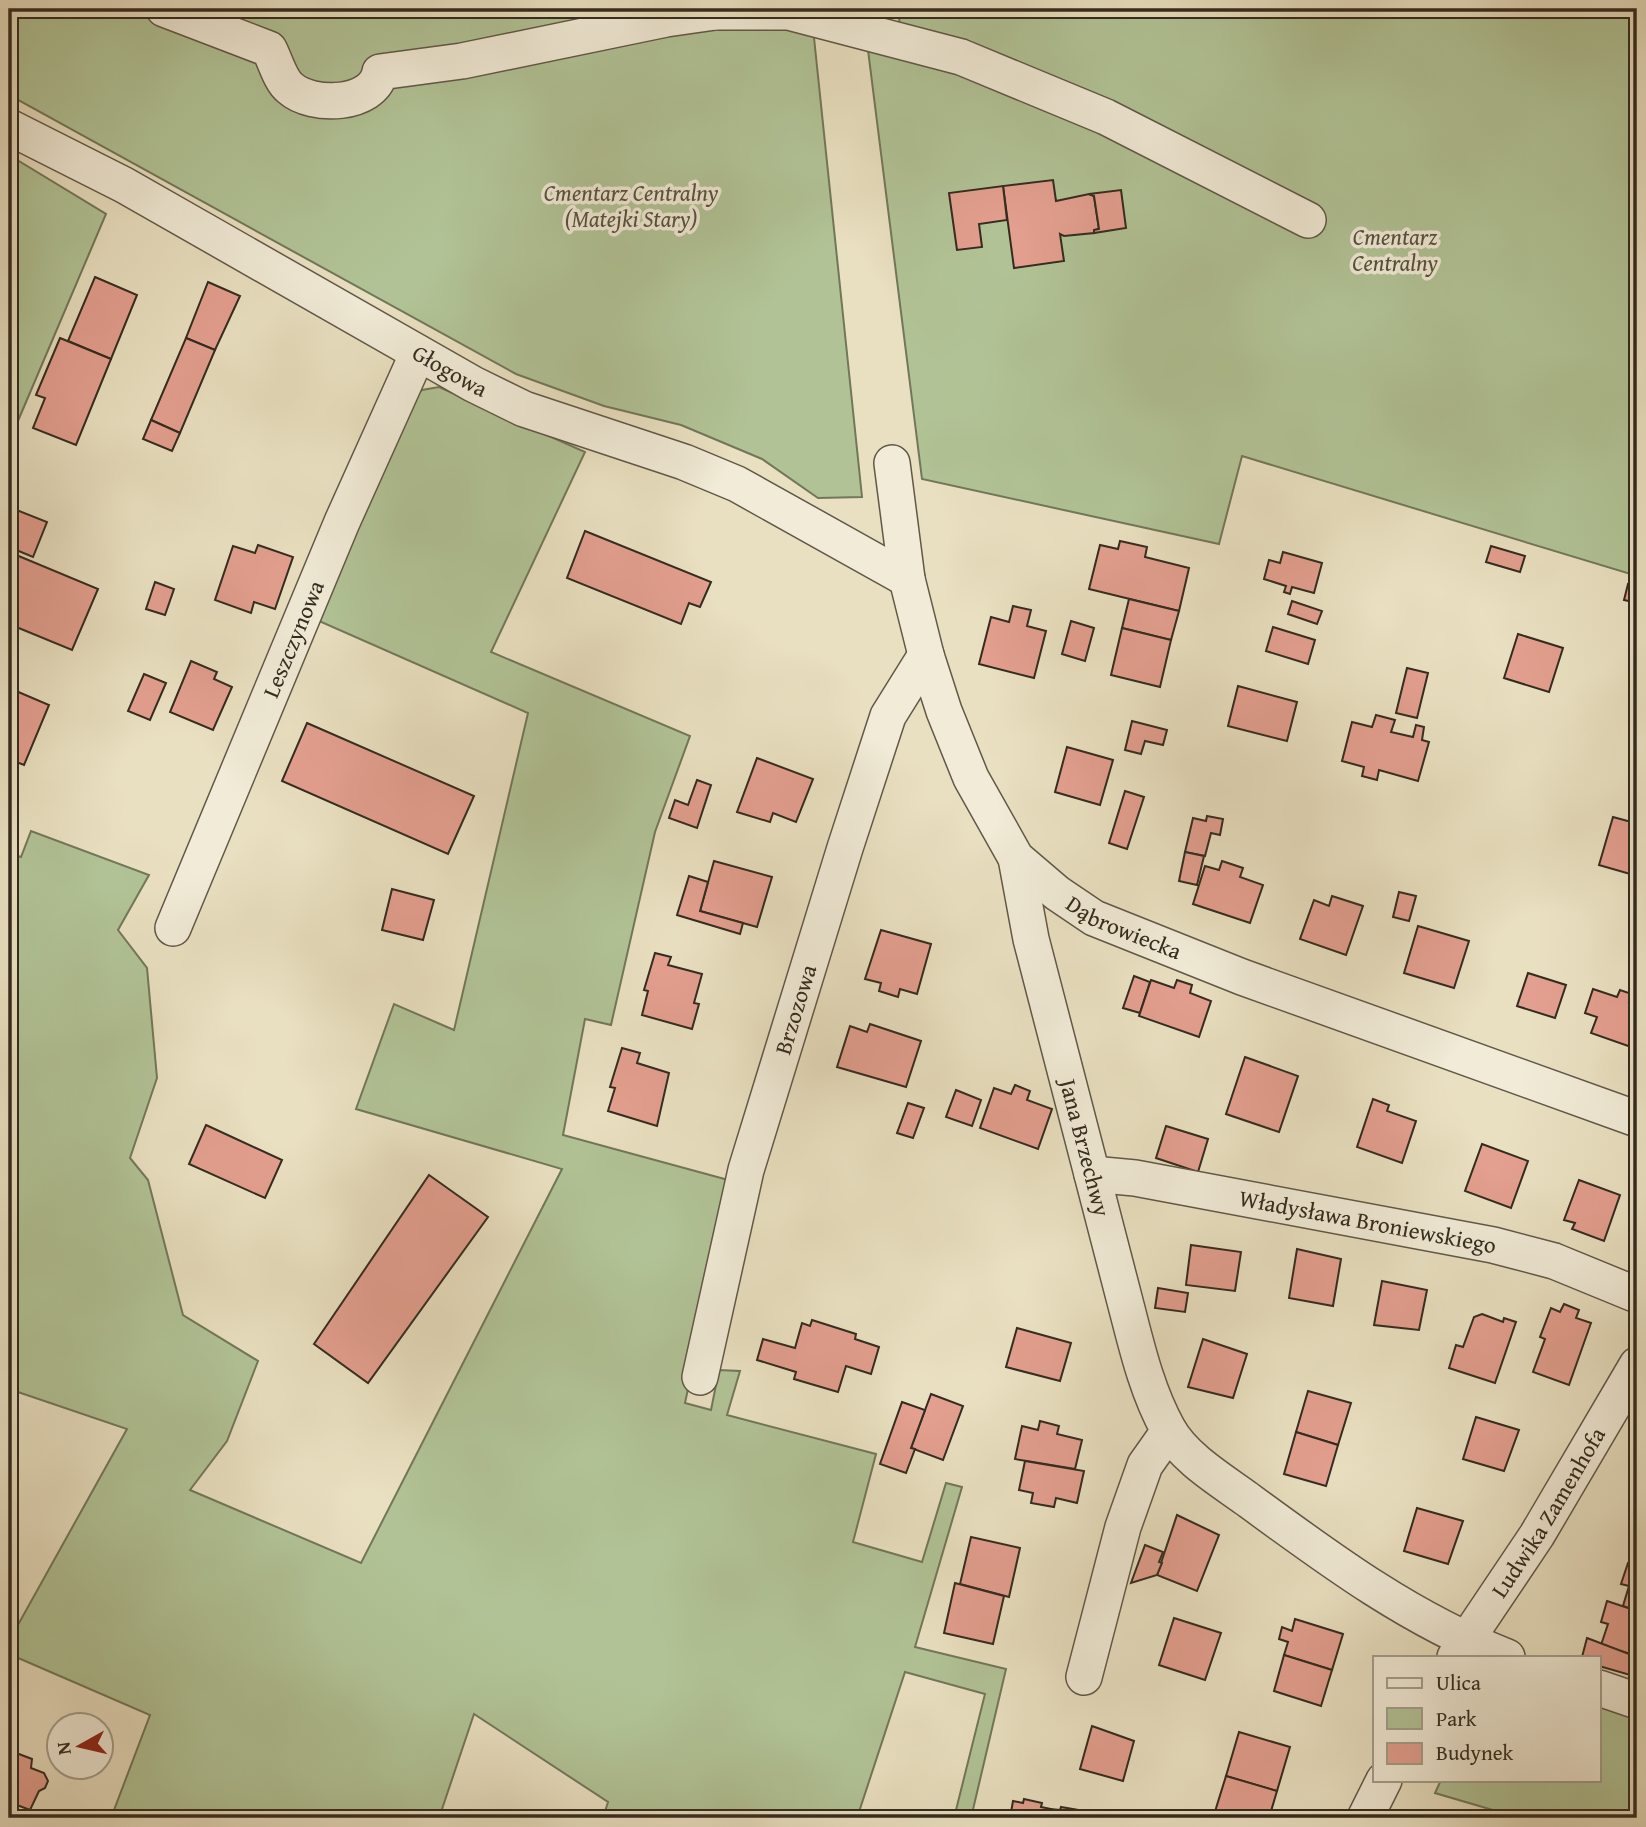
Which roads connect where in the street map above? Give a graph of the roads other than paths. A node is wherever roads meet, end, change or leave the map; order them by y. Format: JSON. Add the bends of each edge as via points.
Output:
{"nodes":[{"id":1,"x":164,"y":9,"type":"edge"},
{"id":2,"x":712,"y":11,"type":"edge"},
{"id":3,"x":9,"y":127,"type":"edge"},
{"id":4,"x":1308,"y":220,"type":"dead end"},
{"id":5,"x":418,"y":353,"type":"junction"},
{"id":6,"x":892,"y":463,"type":"dead end"},
{"id":7,"x":908,"y":579,"type":"junction"},
{"id":8,"x":926,"y":655,"type":"junction"},
{"id":9,"x":1016,"y":858,"type":"junction"},
{"id":10,"x":173,"y":929,"type":"dead end"},
{"id":11,"x":1637,"y":1119,"type":"edge"},
{"id":12,"x":1092,"y":1174,"type":"junction"},
{"id":13,"x":1637,"y":1295,"type":"edge"},
{"id":14,"x":1637,"y":1365,"type":"edge"},
{"id":15,"x":700,"y":1377,"type":"dead end"},
{"id":16,"x":1169,"y":1431,"type":"junction"},
{"id":17,"x":1460,"y":1649,"type":"edge"},
{"id":18,"x":1501,"y":1656,"type":"edge"},
{"id":19,"x":1084,"y":1677,"type":"dead end"},
{"id":20,"x":1600,"y":1688,"type":"edge"},
{"id":21,"x":1637,"y":1700,"type":"edge"},
{"id":22,"x":1383,"y":1782,"type":"edge"},
{"id":23,"x":1365,"y":1818,"type":"edge"}],
"edges":[{"from":1,"to":2,"type":"street","via":[[269,49],[289,88],[325,100],[365,95],[379,81],[380,72],[496,55]]},
{"from":2,"to":4,"type":"street","via":[[789,12],[961,57],[1106,117]]},
{"from":3,"to":5,"type":"street","name":"Głogowa","via":[[124,185]]},
{"from":5,"to":7,"type":"street","name":"Głogowa","via":[[524,410],[737,484]]},
{"from":5,"to":10,"type":"street","name":"Leszczynowa"},
{"from":6,"to":7,"type":"street","name":"Dąbrowiecka"},
{"from":7,"to":8,"type":"street","name":"Dąbrowiecka"},
{"from":8,"to":9,"type":"street","name":"Dąbrowiecka","via":[[971,778]]},
{"from":8,"to":15,"type":"street","name":"Brzozowa","via":[[888,716],[845,848],[746,1170]]},
{"from":9,"to":11,"type":"street","name":"Dąbrowiecka","via":[[1094,918]]},
{"from":9,"to":12,"type":"street","name":"Jana Brzechwy","via":[[1031,939]]},
{"from":12,"to":13,"type":"street","name":"Władysława Broniewskiego","via":[[1135,1178],[1493,1245],[1554,1261]]},
{"from":12,"to":16,"type":"street","name":"Jana Brzechwy","via":[[1144,1373]]},
{"from":14,"to":17,"type":"street","name":"Ludwika Zamenhofa","via":[[1537,1535]]},
{"from":16,"to":17,"type":"street","name":"Jana Brzechwy","via":[[1202,1465]]},
{"from":16,"to":19,"type":"street","via":[[1145,1465],[1123,1527]]},
{"from":17,"to":18,"type":"street","name":"Jana Brzechwy"},
{"from":20,"to":21,"type":"street"},
{"from":22,"to":23,"type":"street"}]}
